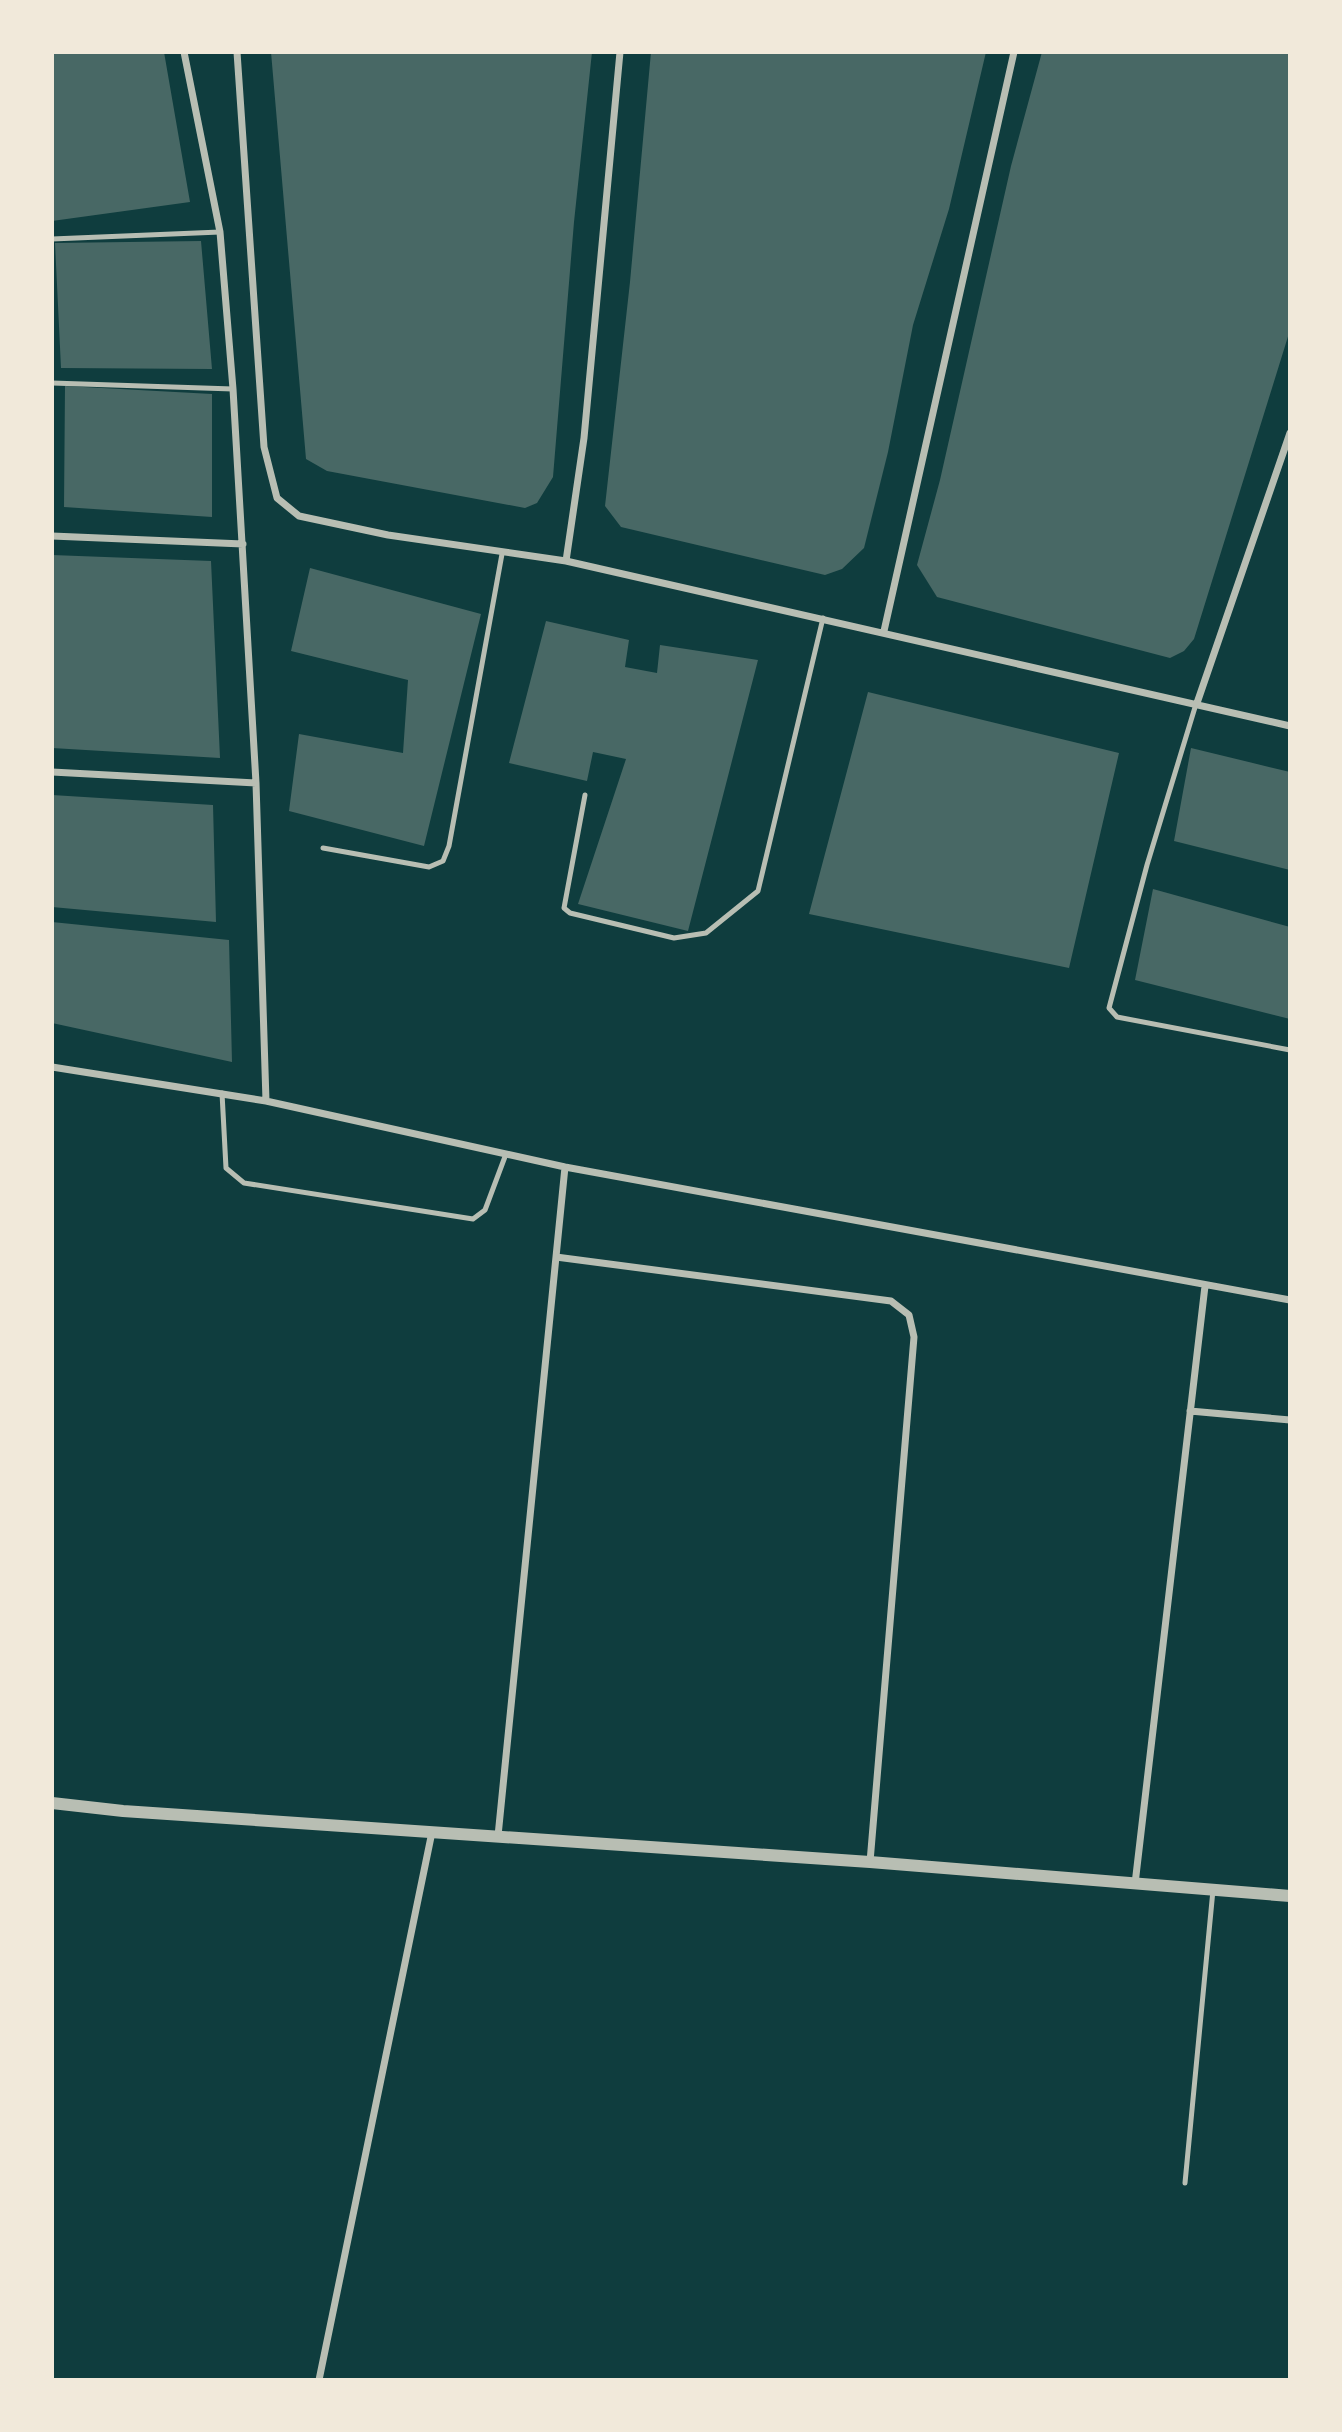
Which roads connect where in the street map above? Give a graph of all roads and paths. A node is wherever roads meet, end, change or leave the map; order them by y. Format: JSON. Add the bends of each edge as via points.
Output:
{"nodes":[{"id":1,"x":184,"y":52,"type":"edge"},
{"id":2,"x":237,"y":52,"type":"edge"},
{"id":3,"x":620,"y":52,"type":"edge"},
{"id":4,"x":1014,"y":52,"type":"edge"},
{"id":5,"x":220,"y":232,"type":"junction"},
{"id":6,"x":52,"y":239,"type":"edge"},
{"id":7,"x":52,"y":383,"type":"edge"},
{"id":8,"x":233,"y":389,"type":"junction"},
{"id":9,"x":1290,"y":433,"type":"edge"},
{"id":10,"x":52,"y":536,"type":"edge"},
{"id":11,"x":243,"y":544,"type":"junction"},
{"id":12,"x":502,"y":554,"type":"junction"},
{"id":13,"x":566,"y":561,"type":"junction"},
{"id":14,"x":823,"y":618,"type":"junction"},
{"id":15,"x":884,"y":631,"type":"junction"},
{"id":16,"x":1196,"y":704,"type":"junction"},
{"id":17,"x":1290,"y":726,"type":"edge"},
{"id":18,"x":52,"y":772,"type":"edge"},
{"id":19,"x":256,"y":783,"type":"junction"},
{"id":20,"x":585,"y":795,"type":"dead end"},
{"id":21,"x":323,"y":848,"type":"dead end"},
{"id":22,"x":1290,"y":1050,"type":"edge"},
{"id":23,"x":52,"y":1067,"type":"edge"},
{"id":24,"x":222,"y":1093,"type":"junction"},
{"id":25,"x":266,"y":1101,"type":"junction"},
{"id":26,"x":506,"y":1154,"type":"junction"},
{"id":27,"x":565,"y":1167,"type":"junction"},
{"id":28,"x":556,"y":1257,"type":"junction"},
{"id":29,"x":1205,"y":1286,"type":"junction"},
{"id":30,"x":1290,"y":1300,"type":"edge"},
{"id":31,"x":1190,"y":1410,"type":"junction"},
{"id":32,"x":1290,"y":1420,"type":"edge"},
{"id":33,"x":52,"y":1803,"type":"edge"},
{"id":34,"x":432,"y":1831,"type":"junction"},
{"id":35,"x":498,"y":1836,"type":"junction"},
{"id":36,"x":870,"y":1862,"type":"junction"},
{"id":37,"x":1135,"y":1884,"type":"junction"},
{"id":38,"x":1213,"y":1890,"type":"junction"},
{"id":39,"x":1290,"y":1896,"type":"edge"},
{"id":40,"x":1185,"y":2183,"type":"dead end"},
{"id":41,"x":319,"y":2379,"type":"edge"}],
"edges":[{"from":1,"to":5,"type":"street"},
{"from":2,"to":12,"type":"street","via":[[264,447],[277,498],[299,516],[324,523]]},
{"from":3,"to":13,"type":"street","via":[[584,438]]},
{"from":4,"to":15,"type":"street"},
{"from":5,"to":6,"type":"lane"},
{"from":5,"to":8,"type":"street"},
{"from":7,"to":8,"type":"lane"},
{"from":8,"to":11,"type":"street"},
{"from":9,"to":16,"type":"street"},
{"from":10,"to":11,"type":"street"},
{"from":11,"to":19,"type":"street"},
{"from":12,"to":13,"type":"street"},
{"from":12,"to":21,"type":"lane","via":[[443,861],[429,867]]},
{"from":13,"to":14,"type":"street"},
{"from":14,"to":15,"type":"street"},
{"from":14,"to":20,"type":"lane","via":[[758,891],[706,933],[674,938],[564,908]]},
{"from":15,"to":16,"type":"street"},
{"from":16,"to":17,"type":"street"},
{"from":16,"to":22,"type":"lane","via":[[1109,1008],[1117,1017]]},
{"from":18,"to":19,"type":"street"},
{"from":19,"to":25,"type":"street"},
{"from":23,"to":24,"type":"street"},
{"from":24,"to":25,"type":"street"},
{"from":24,"to":26,"type":"lane","via":[[226,1168],[244,1183],[473,1219],[485,1210]]},
{"from":25,"to":26,"type":"street"},
{"from":26,"to":27,"type":"street"},
{"from":27,"to":28,"type":"street"},
{"from":27,"to":29,"type":"street"},
{"from":28,"to":35,"type":"street"},
{"from":28,"to":36,"type":"street","via":[[891,1301],[909,1315],[914,1336]]},
{"from":29,"to":30,"type":"street"},
{"from":29,"to":31,"type":"street"},
{"from":31,"to":32,"type":"street"},
{"from":31,"to":37,"type":"street"},
{"from":33,"to":34,"type":"street"},
{"from":34,"to":35,"type":"street"},
{"from":34,"to":41,"type":"street"},
{"from":35,"to":36,"type":"street"},
{"from":36,"to":37,"type":"street"},
{"from":37,"to":38,"type":"street"},
{"from":38,"to":39,"type":"street"},
{"from":38,"to":40,"type":"lane"}]}
